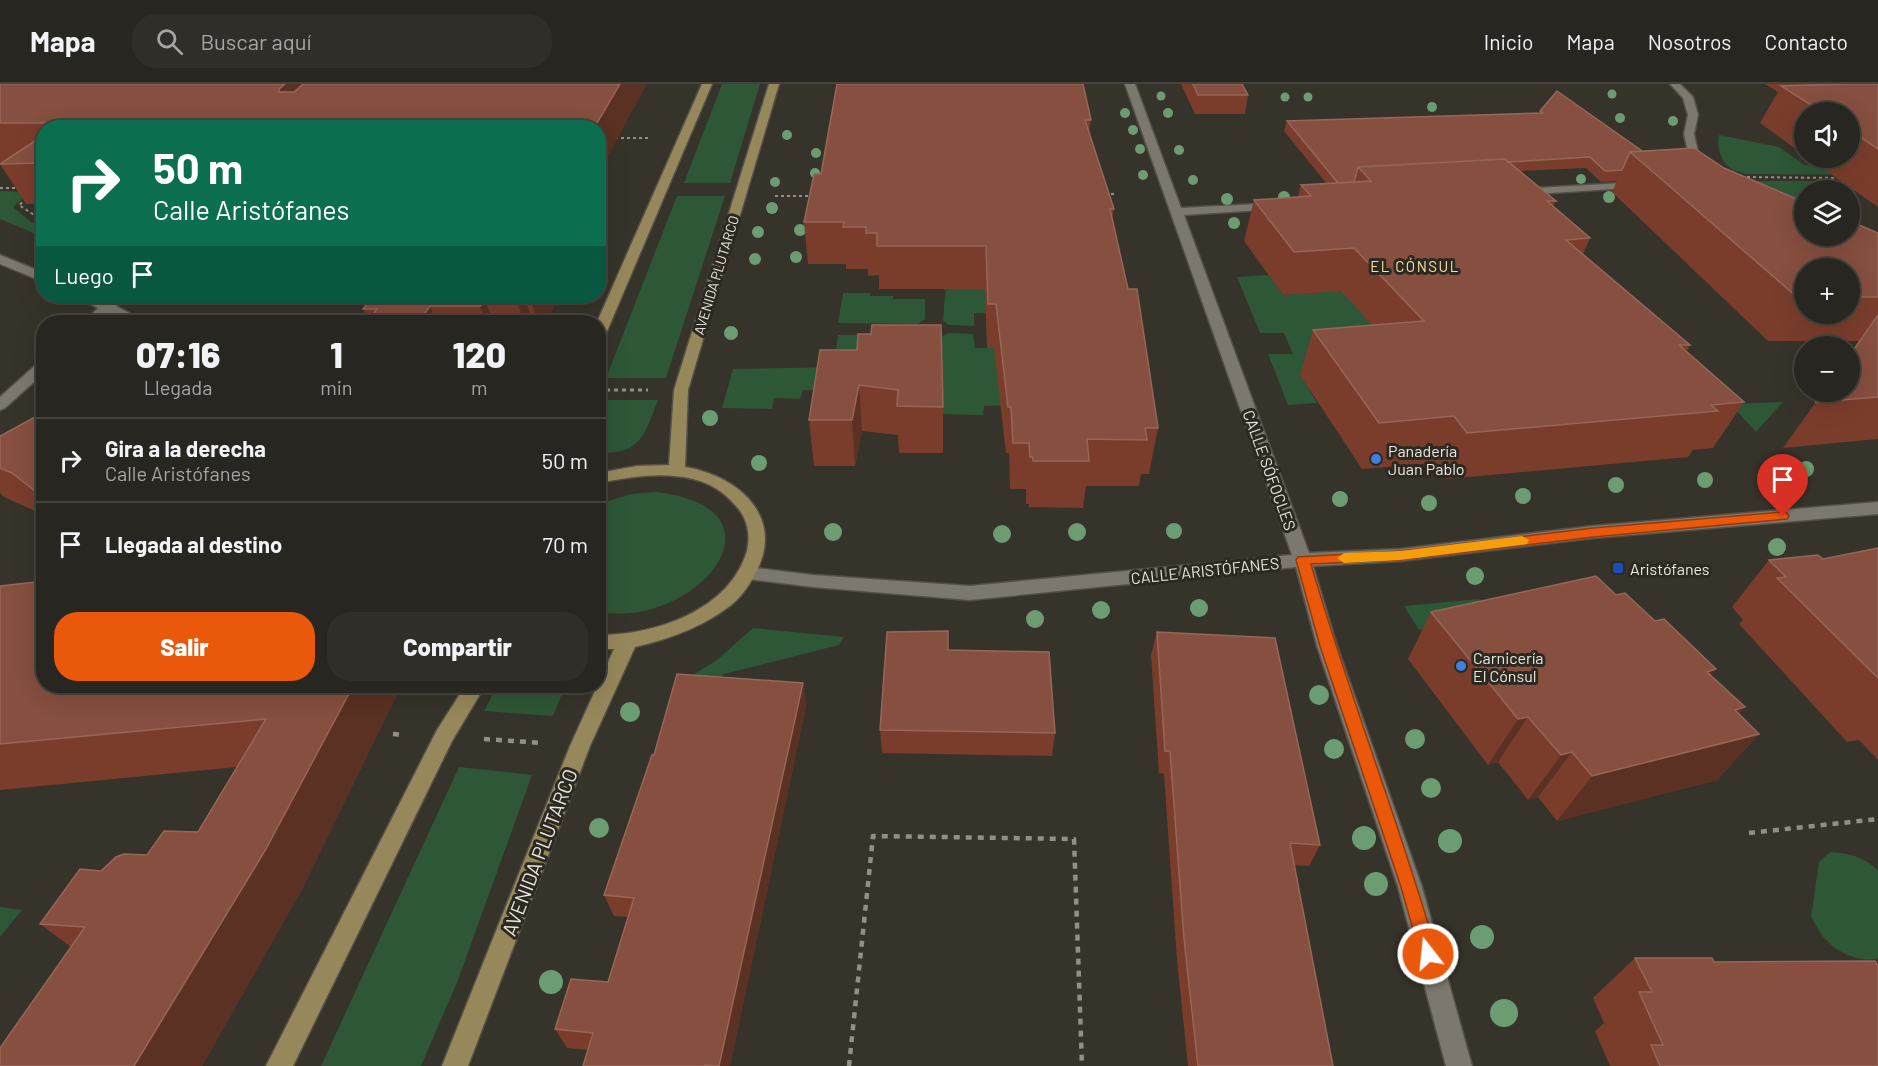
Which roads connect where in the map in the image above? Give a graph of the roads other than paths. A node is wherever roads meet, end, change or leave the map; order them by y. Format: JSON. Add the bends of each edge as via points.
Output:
{"nodes":[{"id":1,"x":707,"y":84,"type":"edge"},
{"id":2,"x":774,"y":84,"type":"edge"},
{"id":3,"x":1130,"y":84,"type":"edge"},
{"id":4,"x":1675,"y":84,"type":"edge"},
{"id":5,"x":1707,"y":181,"type":"edge"},
{"id":6,"x":1654,"y":184,"type":"edge"},
{"id":7,"x":1506,"y":193,"type":"edge"},
{"id":8,"x":1294,"y":205,"type":"edge"},
{"id":9,"x":1177,"y":212,"type":"junction"},
{"id":10,"x":0,"y":259,"type":"edge"},
{"id":11,"x":36,"y":275,"type":"edge"},
{"id":12,"x":100,"y":303,"type":"edge"},
{"id":13,"x":112,"y":303,"type":"edge"},
{"id":14,"x":108,"y":306,"type":"junction"},
{"id":15,"x":98,"y":315,"type":"edge"},
{"id":16,"x":125,"y":315,"type":"edge"},
{"id":17,"x":606,"y":317,"type":"edge"},
{"id":18,"x":36,"y":372,"type":"edge"},
{"id":19,"x":0,"y":405,"type":"edge"},
{"id":20,"x":677,"y":470,"type":"junction"},
{"id":21,"x":606,"y":476,"type":"edge"},
{"id":22,"x":1878,"y":508,"type":"edge"},
{"id":23,"x":1303,"y":560,"type":"junction"},
{"id":24,"x":747,"y":573,"type":"junction"},
{"id":25,"x":606,"y":642,"type":"edge"},
{"id":26,"x":628,"y":642,"type":"junction"},
{"id":27,"x":606,"y":690,"type":"edge"},
{"id":28,"x":471,"y":693,"type":"edge"},
{"id":29,"x":604,"y":693,"type":"edge"},
{"id":30,"x":279,"y":1066,"type":"edge"},
{"id":31,"x":455,"y":1066,"type":"edge"},
{"id":32,"x":1459,"y":1066,"type":"edge"}],
"edges":[{"from":1,"to":17,"type":"main road"},
{"from":2,"to":20,"type":"main road","name":"AVENIDA PLUTARCO","via":[[681,390]]},
{"from":3,"to":9,"type":"street","name":"CALLE SÓFOCLES"},
{"from":4,"to":5,"type":"street","via":[[1688,97],[1693,116],[1689,134],[1693,152]]},
{"from":6,"to":7,"type":"street"},
{"from":8,"to":9,"type":"street"},
{"from":9,"to":23,"type":"street","name":"CALLE SÓFOCLES"},
{"from":10,"to":11,"type":"street"},
{"from":12,"to":14,"type":"street"},
{"from":13,"to":14,"type":"street"},
{"from":14,"to":15,"type":"street"},
{"from":14,"to":16,"type":"street"},
{"from":18,"to":19,"type":"street"},
{"from":20,"to":21,"type":"main road","via":[[634,470]]},
{"from":20,"to":24,"type":"main road","via":[[711,478],[737,495],[754,517],[757,544]]},
{"from":22,"to":23,"type":"street","name":"CALLE ARISTÓFANES","via":[[1593,532],[1400,555]]},
{"from":23,"to":24,"type":"street","name":"CALLE ARISTÓFANES","via":[[970,593],[813,582]]},
{"from":23,"to":32,"type":"street","name":"CALLE SÓFOCLES","via":[[1410,887]]},
{"from":24,"to":26,"type":"main road","via":[[729,596],[700,617],[666,632]]},
{"from":25,"to":26,"type":"main road"},
{"from":26,"to":27,"type":"main road","name":"AVENIDA PLUTARCO"},
{"from":28,"to":30,"type":"main road","via":[[444,736]]},
{"from":29,"to":31,"type":"main road","name":"AVENIDA PLUTARCO"}]}
